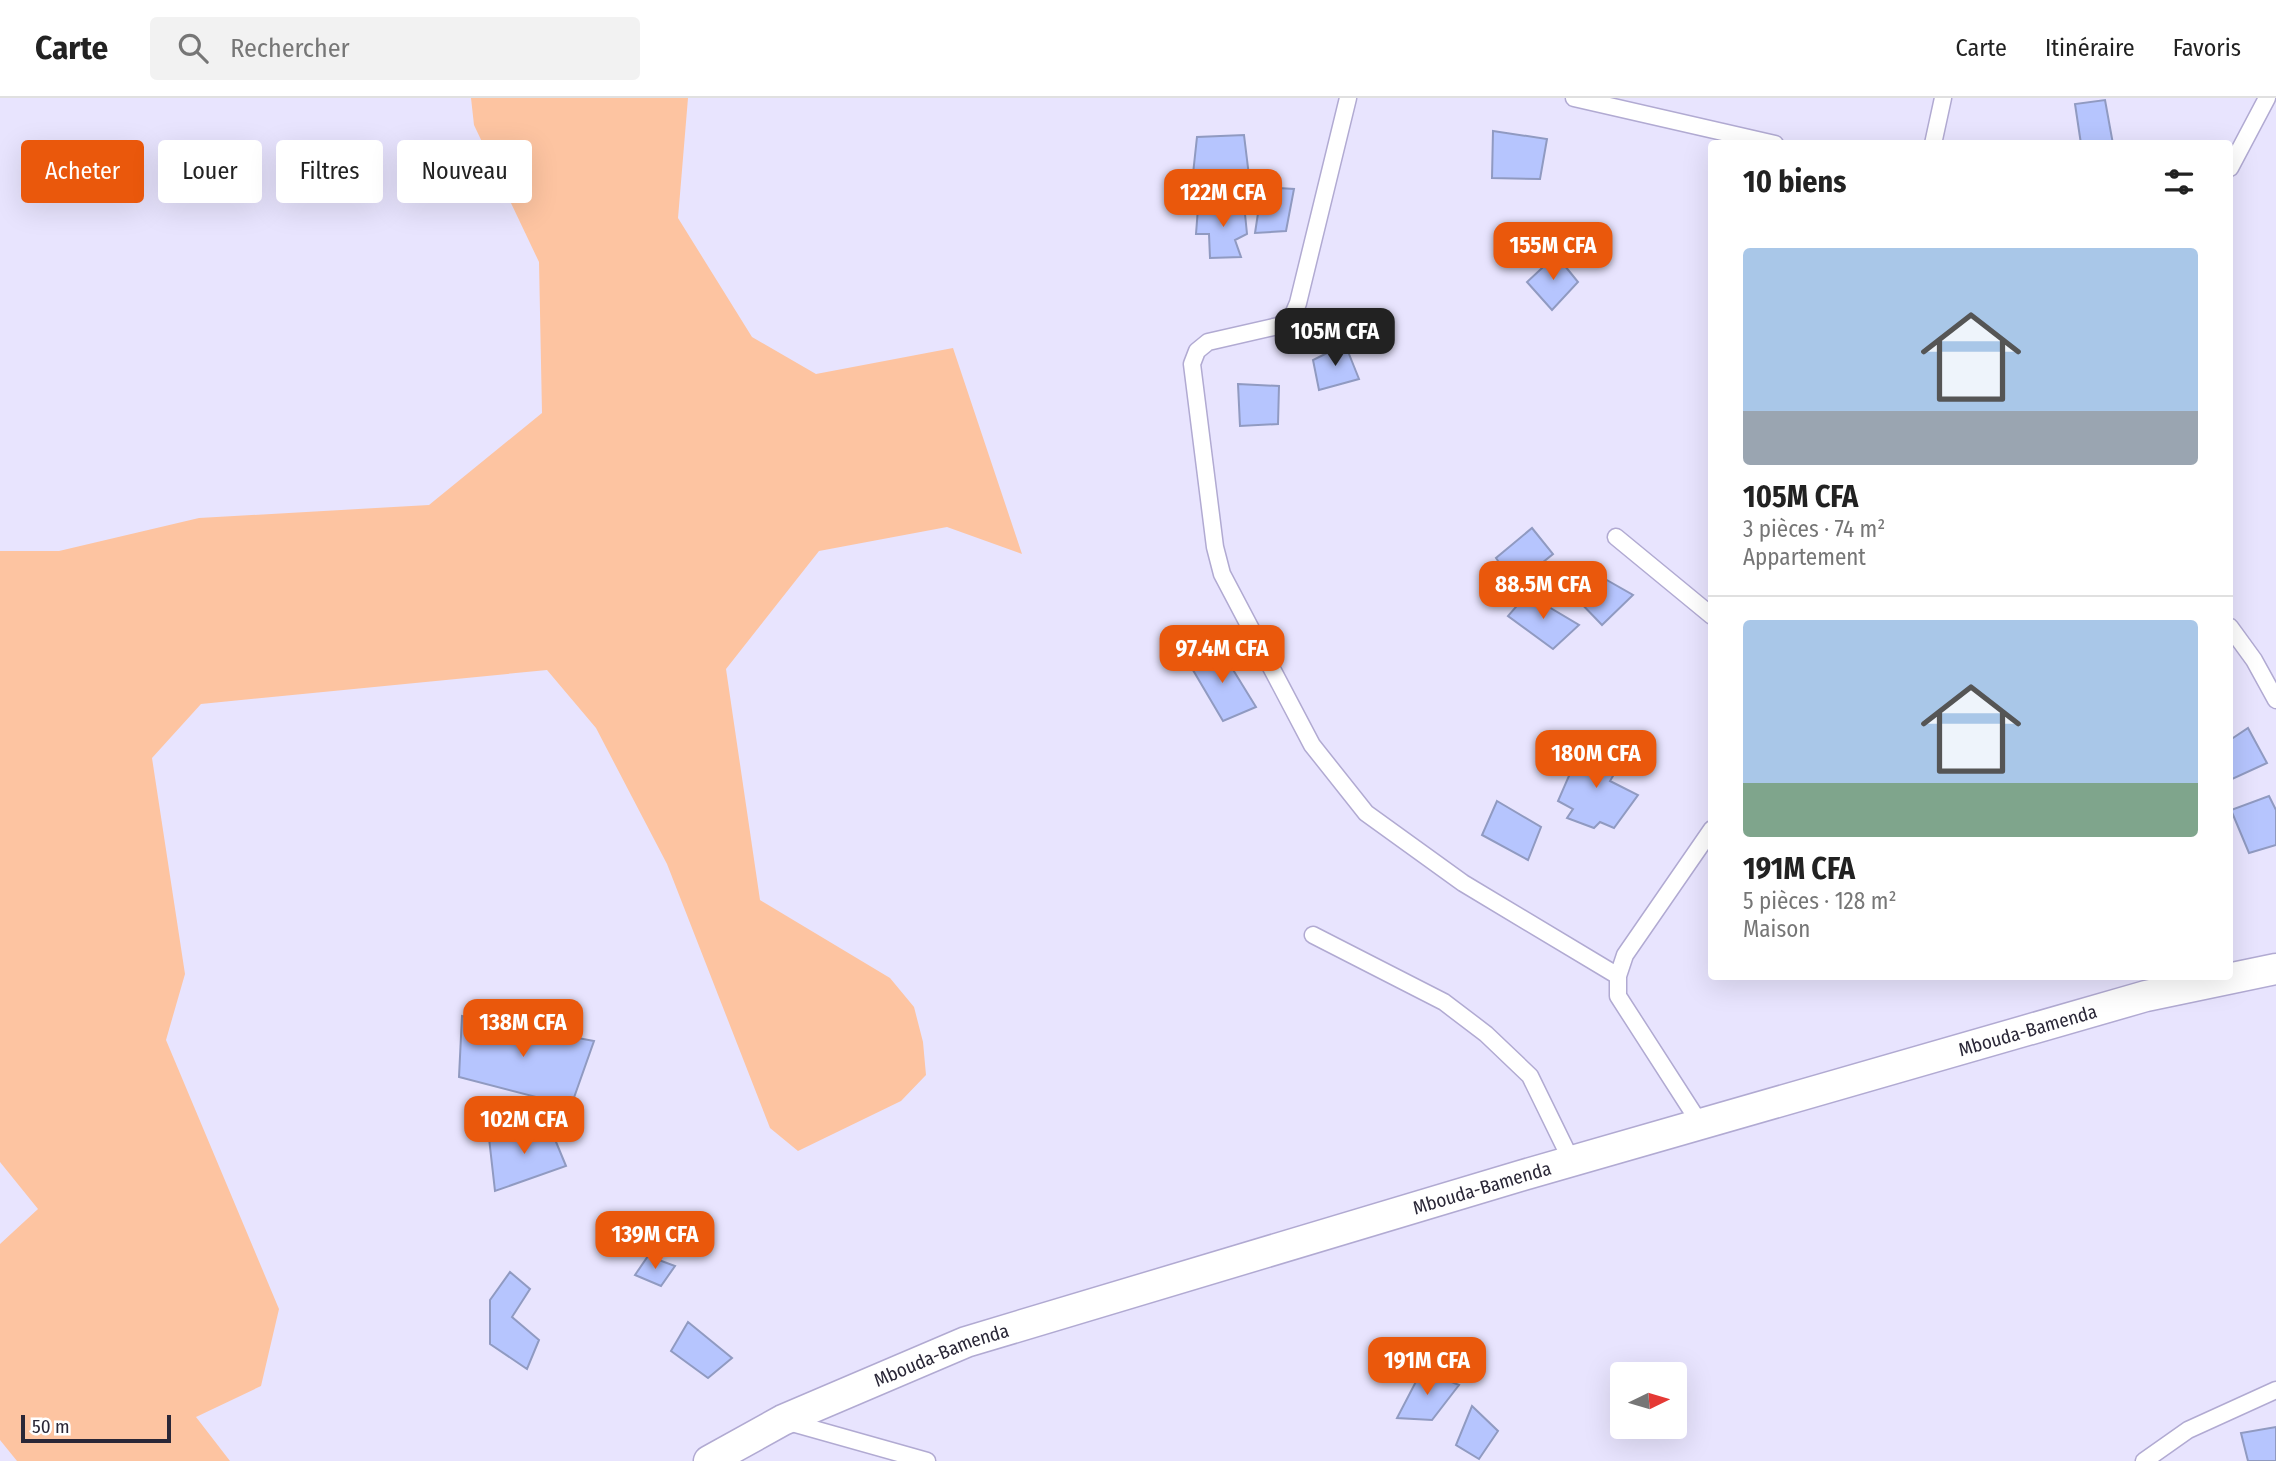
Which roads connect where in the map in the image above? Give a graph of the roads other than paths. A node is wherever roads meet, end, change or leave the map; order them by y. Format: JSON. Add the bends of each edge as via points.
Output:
{"nodes":[{"id":1,"x":1348,"y":98,"type":"edge"},
{"id":2,"x":1574,"y":98,"type":"edge"},
{"id":3,"x":1943,"y":98,"type":"edge"},
{"id":4,"x":2267,"y":98,"type":"edge"},
{"id":5,"x":1616,"y":102,"type":"edge"},
{"id":6,"x":1760,"y":140,"type":"edge"},
{"id":7,"x":1934,"y":140,"type":"edge"},
{"id":8,"x":2233,"y":162,"type":"edge"},
{"id":9,"x":1616,"y":537,"type":"dead end"},
{"id":10,"x":1708,"y":613,"type":"edge"},
{"id":11,"x":2233,"y":631,"type":"edge"},
{"id":12,"x":2276,"y":700,"type":"edge"},
{"id":13,"x":1708,"y":835,"type":"edge"},
{"id":14,"x":1313,"y":935,"type":"dead end"},
{"id":15,"x":2276,"y":969,"type":"edge"},
{"id":16,"x":1618,"y":976,"type":"junction"},
{"id":17,"x":2233,"y":978,"type":"edge"},
{"id":18,"x":2223,"y":980,"type":"edge"},
{"id":19,"x":1701,"y":1125,"type":"junction"},
{"id":20,"x":1572,"y":1162,"type":"junction"},
{"id":21,"x":2276,"y":1390,"type":"edge"},
{"id":22,"x":783,"y":1420,"type":"junction"},
{"id":23,"x":709,"y":1461,"type":"edge"},
{"id":24,"x":927,"y":1461,"type":"edge"},
{"id":25,"x":2144,"y":1461,"type":"edge"}],
"edges":[{"from":1,"to":16,"type":"street","via":[[1292,317],[1278,326],[1208,342],[1197,351],[1192,364],[1222,574],[1312,744],[1366,813],[1462,883]]},
{"from":2,"to":5,"type":"street"},
{"from":3,"to":7,"type":"street"},
{"from":4,"to":8,"type":"street"},
{"from":5,"to":6,"type":"street"},
{"from":9,"to":10,"type":"street"},
{"from":11,"to":12,"type":"street"},
{"from":13,"to":16,"type":"street","via":[[1625,955]]},
{"from":14,"to":20,"type":"street","via":[[1444,1002],[1486,1034],[1530,1076]]},
{"from":15,"to":17,"type":"highway","name":"Mbouda-Bamenda"},
{"from":16,"to":19,"type":"street","via":[[1618,996]]},
{"from":18,"to":19,"type":"highway","name":"Mbouda-Bamenda","via":[[2146,996]]},
{"from":19,"to":20,"type":"highway","name":"Mbouda-Bamenda"},
{"from":20,"to":22,"type":"highway","name":"Mbouda-Bamenda","via":[[965,1342]]},
{"from":21,"to":25,"type":"street","via":[[2189,1430]]},
{"from":22,"to":23,"type":"highway","name":"Mbouda-Bamenda"},
{"from":22,"to":24,"type":"street"}]}
